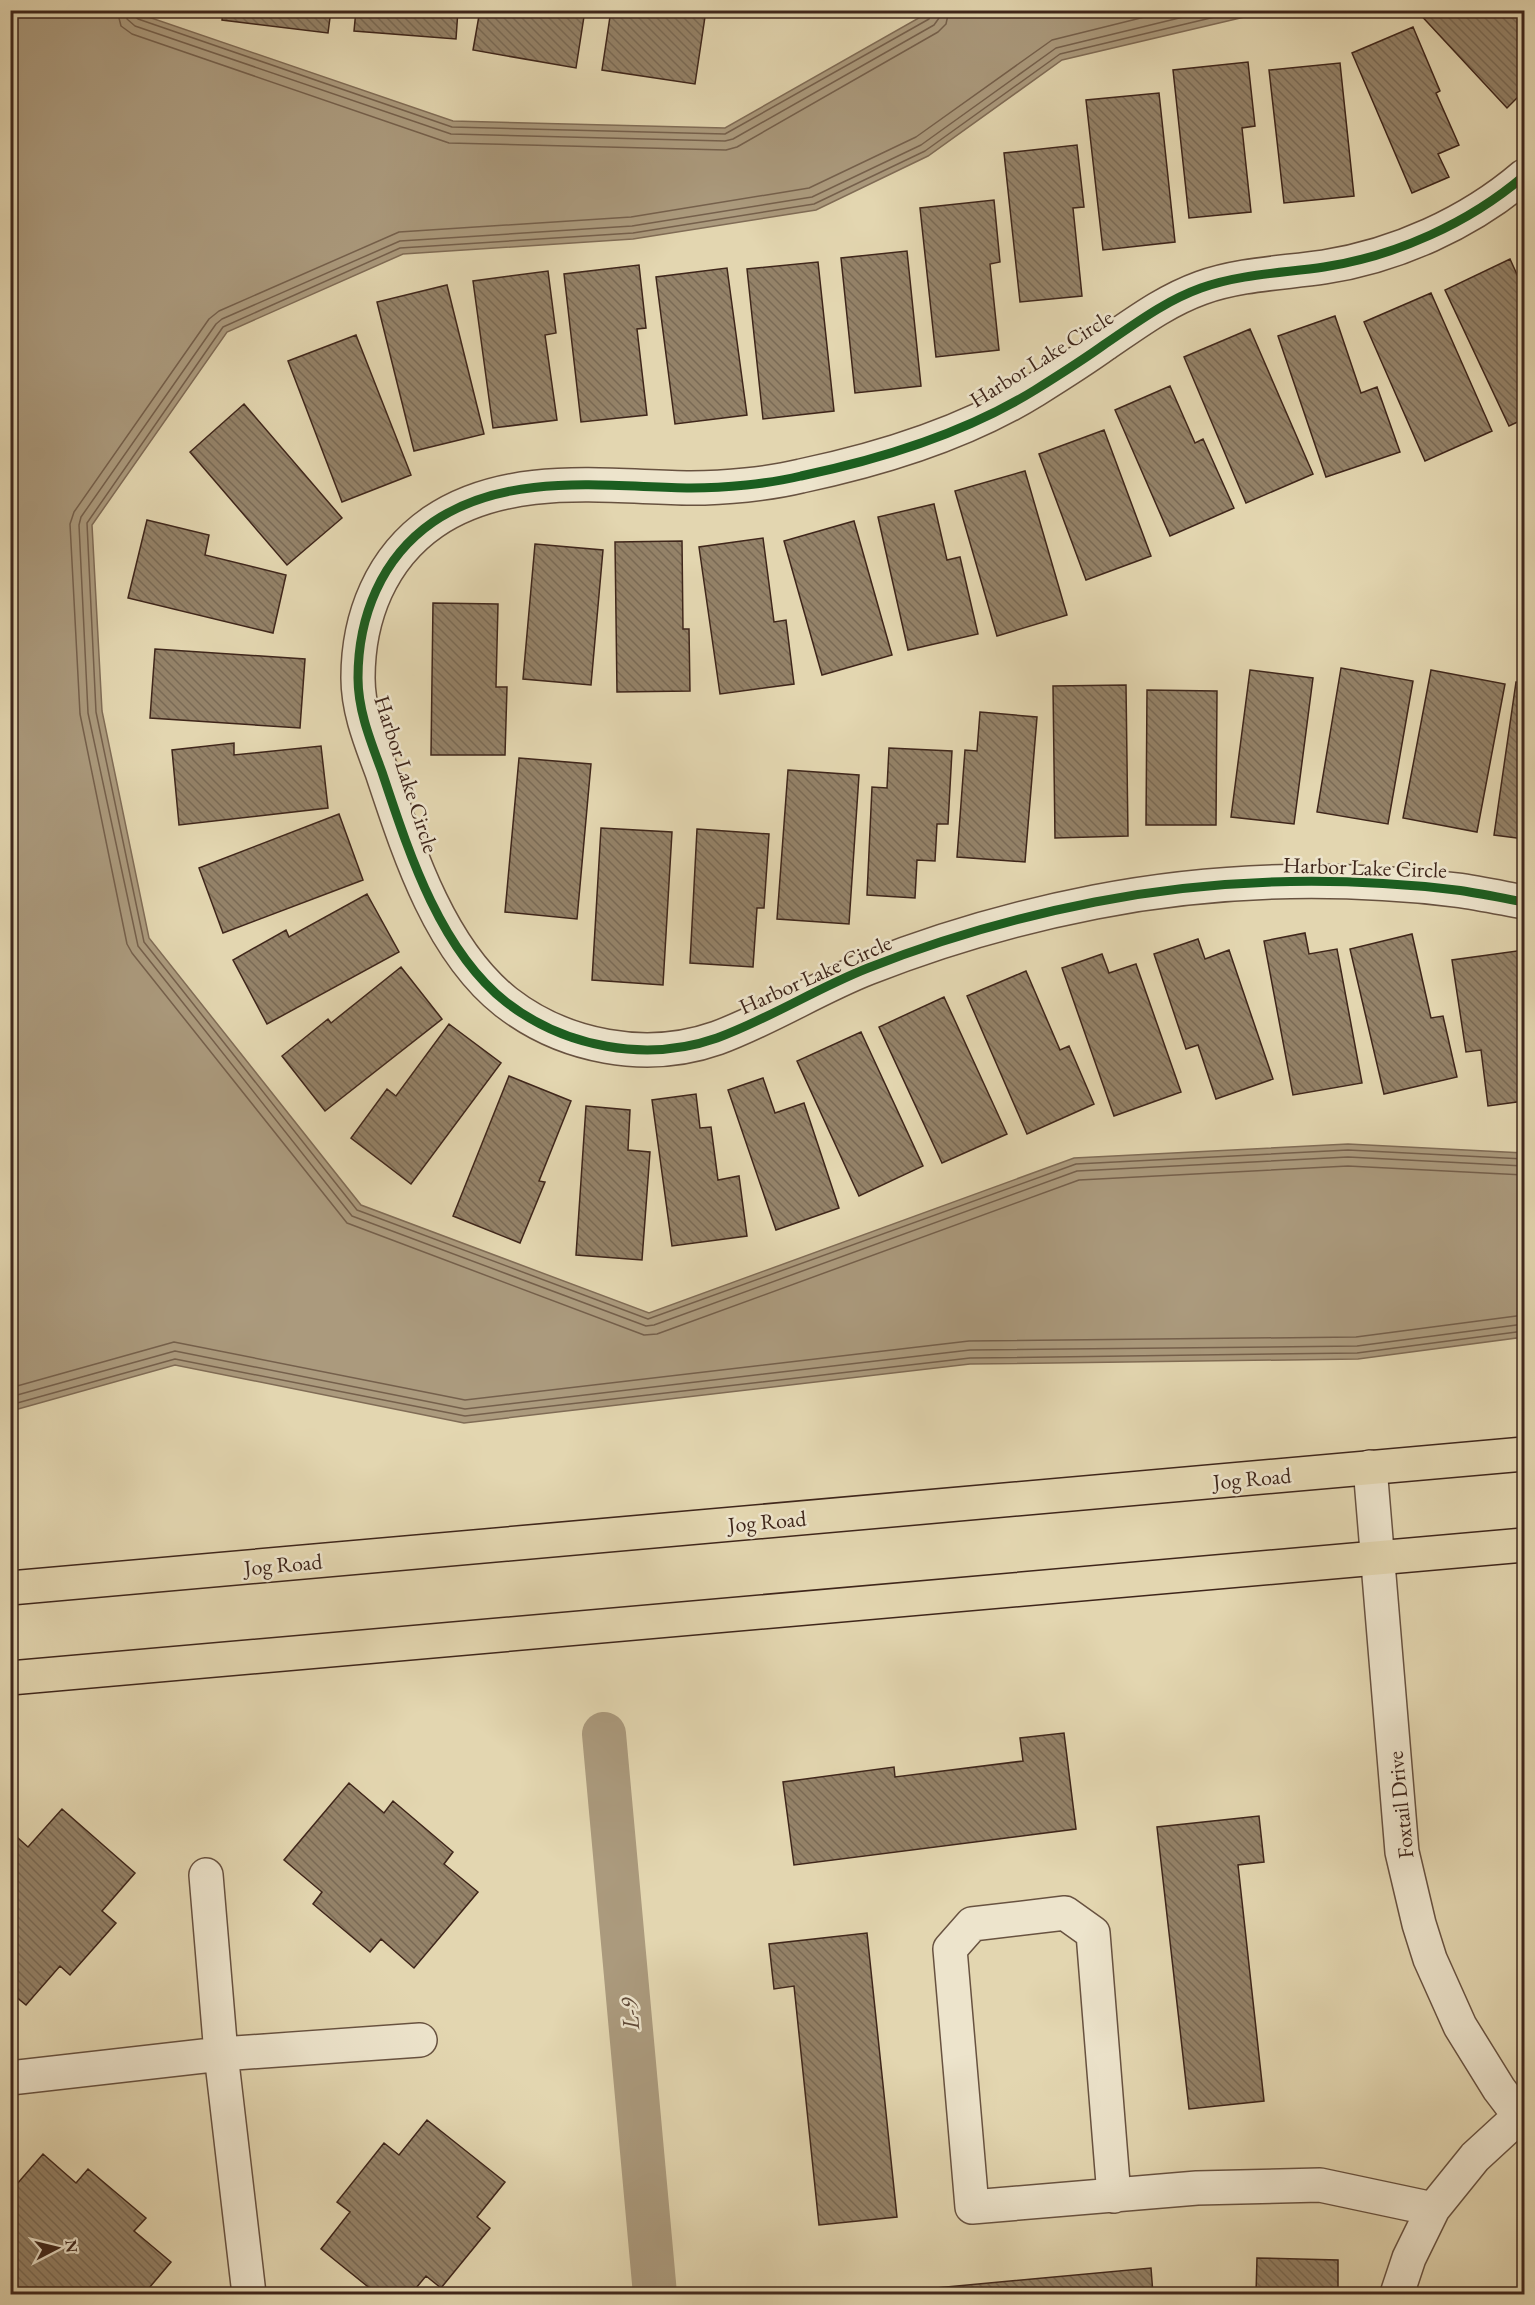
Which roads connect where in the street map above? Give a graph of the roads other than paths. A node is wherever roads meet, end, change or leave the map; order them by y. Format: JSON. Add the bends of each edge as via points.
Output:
{"nodes":[{"id":1,"x":1524,"y":176,"type":"edge"},
{"id":2,"x":1524,"y":902,"type":"edge"},
{"id":3,"x":1524,"y":1454,"type":"edge"},
{"id":4,"x":1370,"y":1467,"type":"junction"},
{"id":5,"x":1524,"y":1545,"type":"edge"},
{"id":6,"x":1378,"y":1556,"type":"junction"},
{"id":7,"x":10,"y":1588,"type":"edge"},
{"id":8,"x":10,"y":1678,"type":"edge"},
{"id":9,"x":206,"y":1875,"type":"dead end"},
{"id":10,"x":420,"y":2040,"type":"dead end"},
{"id":11,"x":221,"y":2054,"type":"junction"},
{"id":12,"x":10,"y":2078,"type":"edge"},
{"id":13,"x":1523,"y":2117,"type":"edge"},
{"id":14,"x":1114,"y":2196,"type":"junction"},
{"id":15,"x":1433,"y":2209,"type":"junction"},
{"id":16,"x":249,"y":2295,"type":"edge"},
{"id":17,"x":1397,"y":2295,"type":"edge"}],
"edges":[{"from":1,"to":2,"type":"street","name":"Harbor Lake Circle","via":[[1478,210],[1420,239],[1359,260],[1233,279],[1172,300],[1027,395],[972,424],[884,457],[793,478],[700,488],[577,484],[514,490],[456,509],[413,539],[371,598],[362,628],[358,684],[363,717],[401,830],[433,903],[462,956],[501,998],[525,1015],[551,1029],[606,1046],[635,1050],[693,1045],[721,1036],[866,969],[979,930],[1097,902],[1217,885],[1337,882],[1458,890]]},
{"from":3,"to":4,"type":"main road","name":"Jog Road"},
{"from":4,"to":6,"type":"street","name":"Foxtail Drive"},
{"from":4,"to":7,"type":"main road","name":"Jog Road"},
{"from":5,"to":6,"type":"main road"},
{"from":6,"to":8,"type":"main road"},
{"from":6,"to":13,"type":"street","name":"Foxtail Drive","via":[[1402,1851],[1419,1924],[1460,2026],[1499,2089]]},
{"from":9,"to":11,"type":"street"},
{"from":10,"to":11,"type":"street"},
{"from":11,"to":12,"type":"street"},
{"from":11,"to":16,"type":"street"},
{"from":13,"to":15,"type":"street","name":"Foxtail Drive","via":[[1475,2157]]},
{"from":14,"to":14,"type":"street","via":[[972,2207],[950,1949],[972,1924],[1065,1913],[1093,1933]]},
{"from":14,"to":15,"type":"street","via":[[1197,2188],[1320,2185]]},
{"from":15,"to":17,"type":"street","name":"Foxtail Drive","via":[[1409,2258]]}]}
